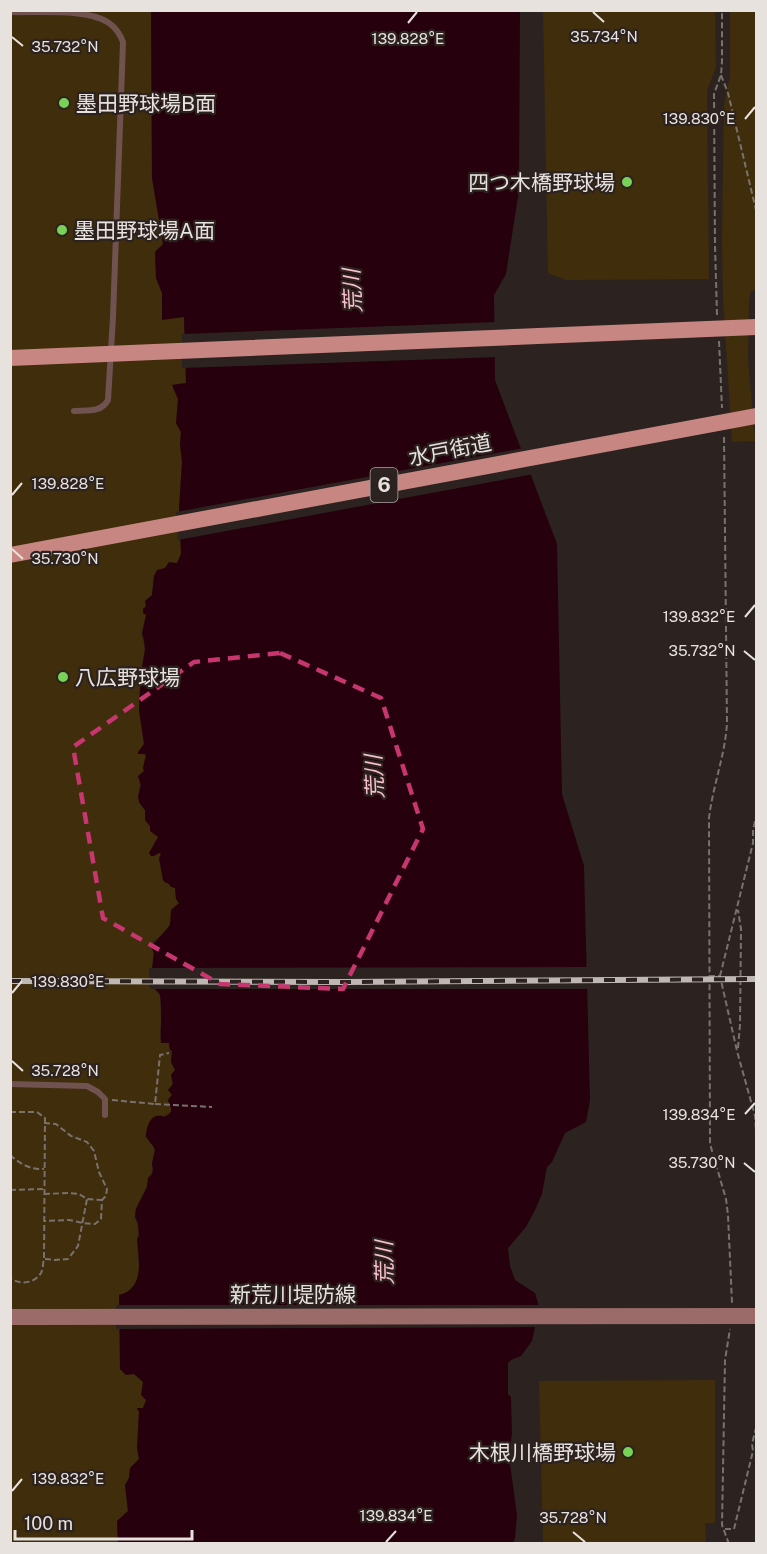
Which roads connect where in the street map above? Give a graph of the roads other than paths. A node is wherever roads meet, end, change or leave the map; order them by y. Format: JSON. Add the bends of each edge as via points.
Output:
{"nodes":[{"id":1,"x":10,"y":12,"type":"edge"},
{"id":2,"x":756,"y":327,"type":"edge"},
{"id":3,"x":10,"y":358,"type":"edge"},
{"id":4,"x":74,"y":411,"type":"dead end"},
{"id":5,"x":756,"y":416,"type":"edge"},
{"id":6,"x":10,"y":555,"type":"edge"},
{"id":7,"x":10,"y":1084,"type":"edge"},
{"id":8,"x":105,"y":1116,"type":"dead end"},
{"id":9,"x":756,"y":1316,"type":"edge"},
{"id":10,"x":10,"y":1317,"type":"edge"}],
"edges":[{"from":1,"to":4,"type":"lane","via":[[97,17],[111,24],[123,42],[108,400],[101,408]]},
{"from":2,"to":3,"type":"highway","bridge":true},
{"from":5,"to":6,"type":"highway","name":"水戸街道","number":"6","bridge":true},
{"from":7,"to":8,"type":"lane","via":[[87,1086],[105,1099]]},
{"from":9,"to":10,"type":"main road","name":"新荒川堤防線","bridge":true}]}
